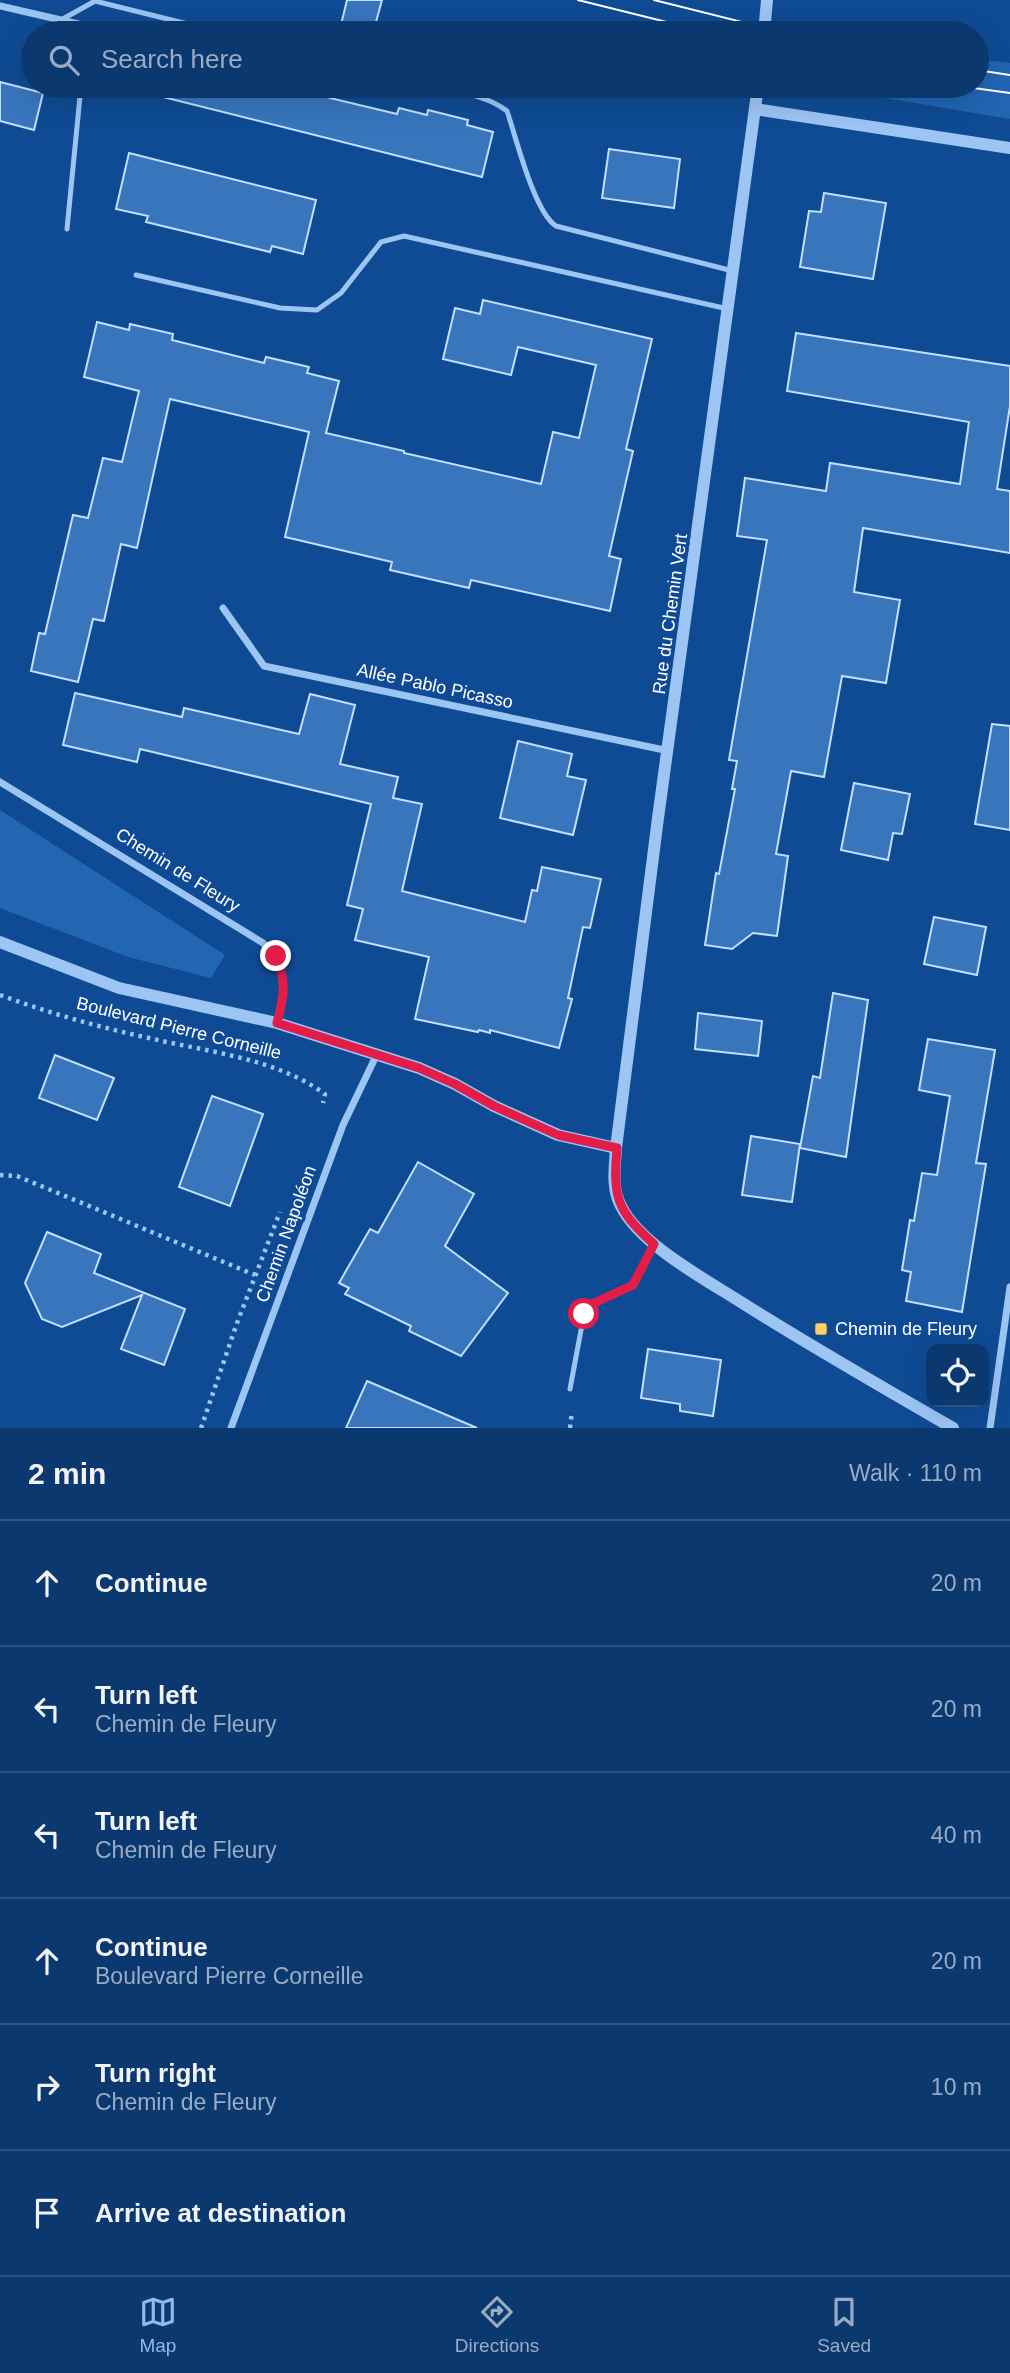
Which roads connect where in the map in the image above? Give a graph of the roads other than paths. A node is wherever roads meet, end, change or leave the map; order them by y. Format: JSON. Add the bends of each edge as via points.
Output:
{"nodes":[{"id":1,"x":766,"y":0,"type":"edge"},
{"id":2,"x":0,"y":6,"type":"edge"},
{"id":3,"x":61,"y":20,"type":"joint"},
{"id":4,"x":176,"y":21,"type":"edge"},
{"id":5,"x":765,"y":21,"type":"edge"},
{"id":6,"x":80,"y":98,"type":"edge"},
{"id":7,"x":481,"y":98,"type":"edge"},
{"id":8,"x":756,"y":98,"type":"edge"},
{"id":9,"x":755,"y":109,"type":"junction"},
{"id":10,"x":1010,"y":148,"type":"edge"},
{"id":11,"x":67,"y":229,"type":"dead end"},
{"id":12,"x":733,"y":271,"type":"junction"},
{"id":13,"x":136,"y":275,"type":"dead end"},
{"id":14,"x":728,"y":309,"type":"junction"},
{"id":15,"x":223,"y":608,"type":"dead end"},
{"id":16,"x":669,"y":751,"type":"junction"},
{"id":17,"x":0,"y":782,"type":"edge"},
{"id":18,"x":0,"y":942,"type":"edge"},
{"id":19,"x":277,"y":1023,"type":"junction"},
{"id":20,"x":377,"y":1054,"type":"junction"},
{"id":21,"x":617,"y":1148,"type":"junction"},
{"id":22,"x":654,"y":1244,"type":"junction"},
{"id":23,"x":1010,"y":1287,"type":"edge"},
{"id":24,"x":570,"y":1389,"type":"dead end"},
{"id":25,"x":231,"y":1428,"type":"edge"},
{"id":26,"x":953,"y":1428,"type":"edge"},
{"id":27,"x":990,"y":1428,"type":"edge"}],
"edges":[{"from":1,"to":5,"type":"street"},
{"from":2,"to":3,"type":"street"},
{"from":3,"to":4,"type":"lane","via":[[95,1]]},
{"from":6,"to":11,"type":"lane"},
{"from":7,"to":12,"type":"lane","via":[[507,111],[533,190],[549,222]]},
{"from":8,"to":9,"type":"street","name":"Rue du Chemin Vert"},
{"from":9,"to":10,"type":"street"},
{"from":9,"to":12,"type":"street","name":"Rue du Chemin Vert"},
{"from":12,"to":14,"type":"street","name":"Rue du Chemin Vert"},
{"from":13,"to":14,"type":"lane","via":[[280,308],[317,310],[341,293],[381,242],[404,236]]},
{"from":14,"to":16,"type":"street","name":"Rue du Chemin Vert"},
{"from":15,"to":16,"type":"street","name":"Allée Pablo Picasso","via":[[264,666]]},
{"from":16,"to":21,"type":"street","name":"Rue du Chemin Vert"},
{"from":17,"to":19,"type":"street","name":"Chemin de Fleury","via":[[263,943],[276,956],[283,974],[284,996]]},
{"from":18,"to":19,"type":"street","name":"Boulevard Pierre Corneille","via":[[119,988]]},
{"from":19,"to":20,"type":"street","name":"Boulevard Pierre Corneille"},
{"from":20,"to":21,"type":"street","via":[[431,1073],[558,1135]]},
{"from":20,"to":25,"type":"street","name":"Chemin Napoléon","via":[[343,1125]]},
{"from":21,"to":22,"type":"street","via":[[615,1191],[634,1226]]},
{"from":22,"to":24,"type":"lane","via":[[633,1285],[592,1304],[584,1314]]},
{"from":22,"to":26,"type":"street","via":[[766,1318]]},
{"from":23,"to":27,"type":"street"}]}
